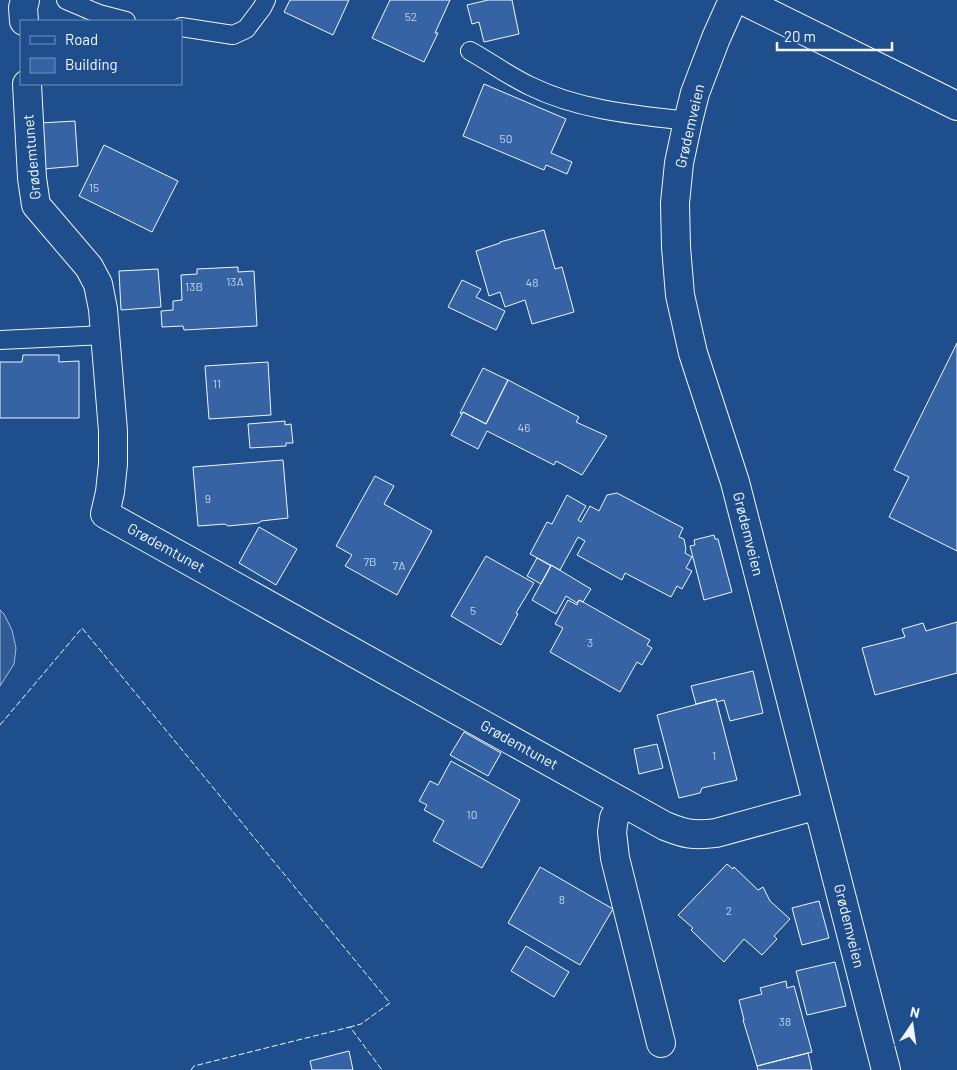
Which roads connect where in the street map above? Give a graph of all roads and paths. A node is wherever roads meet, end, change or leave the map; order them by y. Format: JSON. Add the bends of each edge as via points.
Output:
{"nodes":[{"id":1,"x":25,"y":0,"type":"edge"},
{"id":2,"x":66,"y":0,"type":"edge"},
{"id":3,"x":266,"y":0,"type":"edge"},
{"id":4,"x":733,"y":0,"type":"edge"},
{"id":5,"x":742,"y":0,"type":"edge"},
{"id":6,"x":24,"y":20,"type":"edge"},
{"id":7,"x":122,"y":20,"type":"edge"},
{"id":8,"x":182,"y":27,"type":"edge"},
{"id":9,"x":470,"y":50,"type":"dead end"},
{"id":10,"x":27,"y":85,"type":"edge"},
{"id":11,"x":957,"y":106,"type":"edge"},
{"id":12,"x":688,"y":121,"type":"junction"},
{"id":13,"x":105,"y":335,"type":"junction"},
{"id":14,"x":0,"y":340,"type":"edge"},
{"id":15,"x":623,"y":803,"type":"junction"},
{"id":16,"x":818,"y":805,"type":"junction"},
{"id":17,"x":661,"y":1044,"type":"dead end"},
{"id":18,"x":886,"y":1070,"type":"edge"}],
"edges":[{"from":1,"to":6,"type":"street"},
{"from":2,"to":7,"type":"lane"},
{"from":3,"to":8,"type":"lane","via":[[246,29],[233,34]]},
{"from":4,"to":12,"type":"street","name":"Grødemveien","via":[[695,93]]},
{"from":5,"to":11,"type":"street"},
{"from":9,"to":12,"type":"lane","via":[[530,86],[566,100],[628,114]]},
{"from":10,"to":13,"type":"street","name":"Grødemtunet","via":[[36,206],[89,267],[98,284]]},
{"from":12,"to":16,"type":"street","name":"Grødemveien","via":[[675,204],[680,295],[693,353],[735,482]]},
{"from":13,"to":14,"type":"lane"},
{"from":13,"to":15,"type":"street","name":"Grødemtunet","via":[[113,464],[105,514]]},
{"from":15,"to":16,"type":"street","name":"Grødemtunet","via":[[664,826],[699,835]]},
{"from":15,"to":17,"type":"street","via":[[614,818],[615,858]]},
{"from":16,"to":18,"type":"street","name":"Grødemveien"}]}
